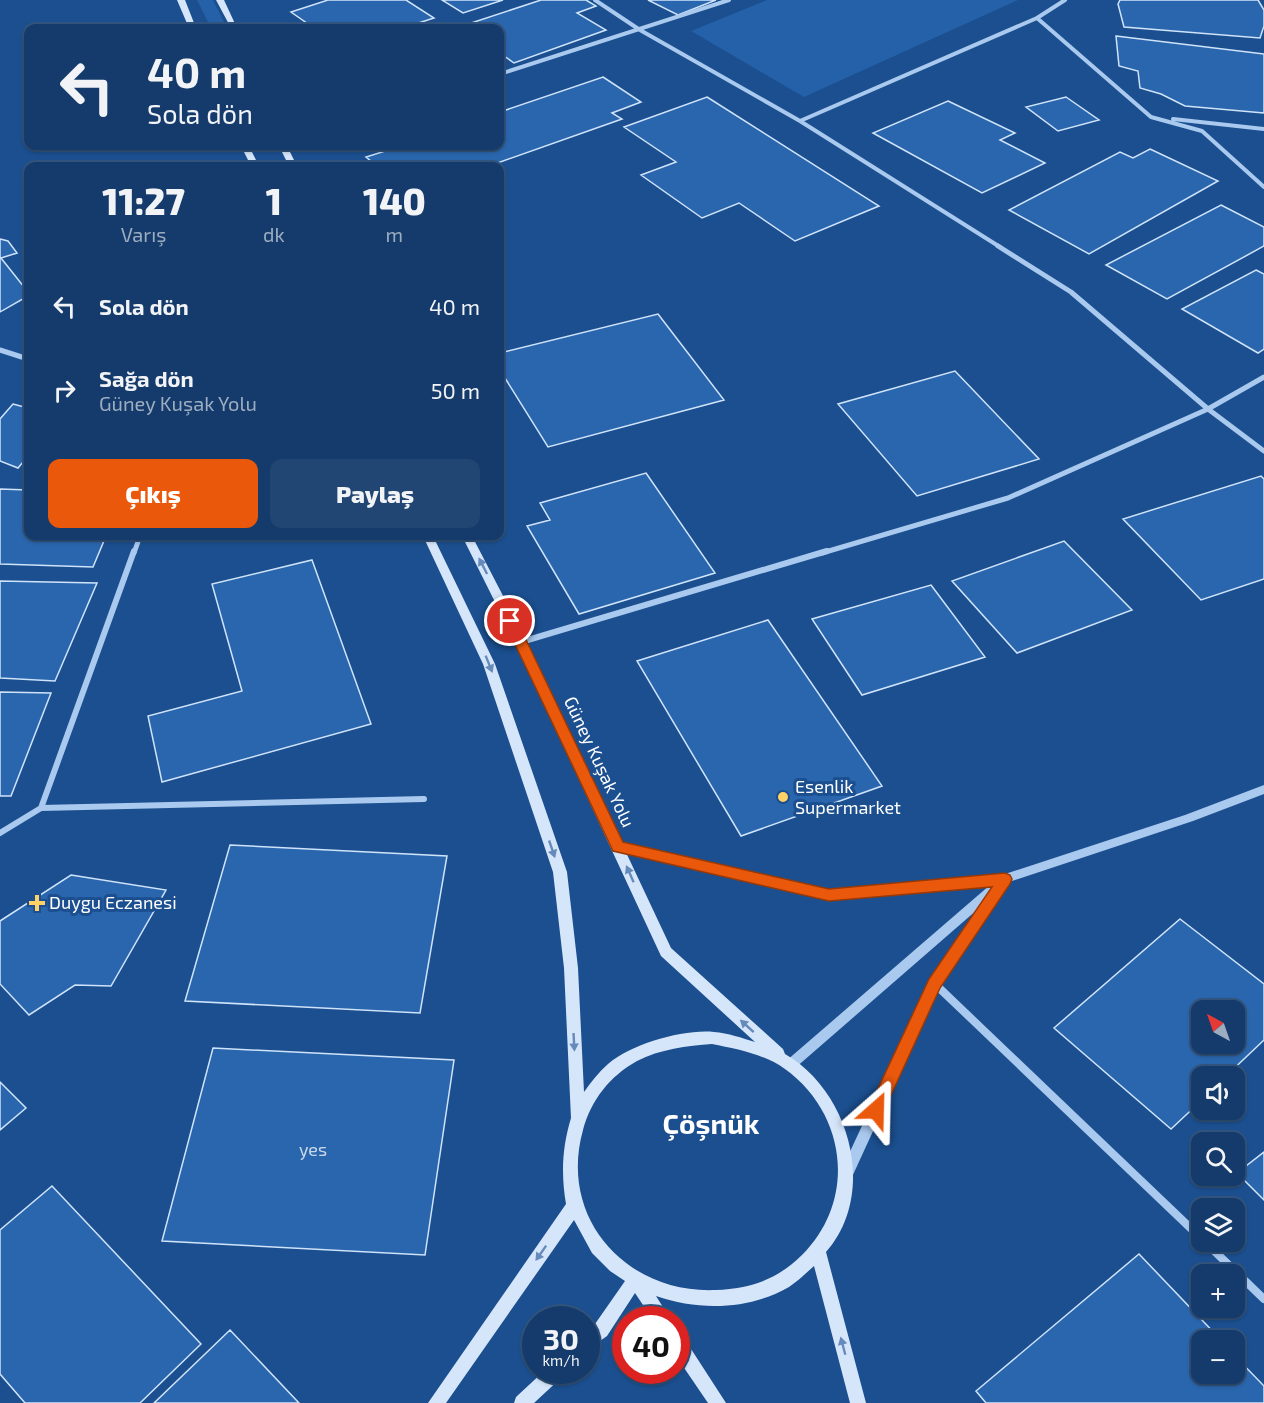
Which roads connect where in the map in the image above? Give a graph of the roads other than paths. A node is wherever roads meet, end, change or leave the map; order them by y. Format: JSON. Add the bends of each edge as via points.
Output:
{"nodes":[{"id":1,"x":181,"y":0,"type":"edge"},
{"id":2,"x":220,"y":0,"type":"edge"},
{"id":3,"x":595,"y":0,"type":"edge"},
{"id":4,"x":729,"y":0,"type":"edge"},
{"id":5,"x":1065,"y":0,"type":"edge"},
{"id":6,"x":1038,"y":18,"type":"junction"},
{"id":7,"x":191,"y":24,"type":"edge"},
{"id":8,"x":232,"y":24,"type":"edge"},
{"id":9,"x":640,"y":30,"type":"junction"},
{"id":10,"x":504,"y":73,"type":"edge"},
{"id":11,"x":1151,"y":117,"type":"junction"},
{"id":12,"x":800,"y":121,"type":"junction"},
{"id":13,"x":1264,"y":129,"type":"edge"},
{"id":14,"x":1264,"y":187,"type":"edge"},
{"id":15,"x":0,"y":350,"type":"edge"},
{"id":16,"x":24,"y":358,"type":"edge"},
{"id":17,"x":1264,"y":377,"type":"edge"},
{"id":18,"x":1208,"y":409,"type":"junction"},
{"id":19,"x":1264,"y":451,"type":"edge"},
{"id":20,"x":139,"y":540,"type":"edge"},
{"id":21,"x":430,"y":540,"type":"edge"},
{"id":22,"x":469,"y":540,"type":"edge"},
{"id":23,"x":521,"y":642,"type":"junction"},
{"id":24,"x":1264,"y":789,"type":"edge"},
{"id":25,"x":424,"y":799,"type":"dead end"},
{"id":26,"x":42,"y":808,"type":"junction"},
{"id":27,"x":0,"y":833,"type":"edge"},
{"id":28,"x":618,"y":846,"type":"junction"},
{"id":29,"x":1005,"y":879,"type":"junction"},
{"id":30,"x":934,"y":984,"type":"junction"},
{"id":31,"x":790,"y":1065,"type":"junction"},
{"id":32,"x":578,"y":1117,"type":"junction"},
{"id":33,"x":847,"y":1173,"type":"junction"},
{"id":34,"x":575,"y":1205,"type":"junction"},
{"id":35,"x":1191,"y":1229,"type":"edge"},
{"id":36,"x":818,"y":1252,"type":"junction"},
{"id":37,"x":1215,"y":1252,"type":"edge"},
{"id":38,"x":635,"y":1279,"type":"junction"},
{"id":39,"x":1264,"y":1299,"type":"edge"},
{"id":40,"x":653,"y":1306,"type":"edge"},
{"id":41,"x":600,"y":1331,"type":"edge"},
{"id":42,"x":690,"y":1362,"type":"edge"},
{"id":43,"x":542,"y":1384,"type":"edge"},
{"id":44,"x":435,"y":1403,"type":"edge"},
{"id":45,"x":522,"y":1403,"type":"edge"},
{"id":46,"x":718,"y":1403,"type":"edge"},
{"id":47,"x":858,"y":1403,"type":"edge"}],
"edges":[{"from":1,"to":7,"type":"main road"},
{"from":2,"to":8,"type":"main road"},
{"from":3,"to":9,"type":"street"},
{"from":4,"to":9,"type":"street"},
{"from":5,"to":6,"type":"street"},
{"from":6,"to":11,"type":"street"},
{"from":6,"to":12,"type":"street"},
{"from":9,"to":10,"type":"street"},
{"from":9,"to":12,"type":"street"},
{"from":11,"to":13,"type":"street"},
{"from":11,"to":14,"type":"street","via":[[1202,131]]},
{"from":12,"to":18,"type":"street","via":[[1071,292]]},
{"from":15,"to":16,"type":"street"},
{"from":17,"to":18,"type":"street"},
{"from":18,"to":19,"type":"street"},
{"from":18,"to":23,"type":"street","via":[[1008,498]]},
{"from":20,"to":26,"type":"street"},
{"from":21,"to":32,"type":"main road","one_way":true,"via":[[489,664],[560,872],[571,968]]},
{"from":23,"to":22,"type":"main road","name":"Güney Kuşak Yolu","one_way":true},
{"from":23,"to":28,"type":"main road","name":"Güney Kuşak Yolu"},
{"from":24,"to":29,"type":"street"},
{"from":25,"to":26,"type":"street"},
{"from":26,"to":27,"type":"street"},
{"from":28,"to":29,"type":"street","via":[[829,895]]},
{"from":31,"to":28,"type":"main road","name":"Güney Kuşak Yolu","one_way":true,"via":[[666,952]]},
{"from":29,"to":30,"type":"street"},
{"from":29,"to":31,"type":"street"},
{"from":30,"to":33,"type":"street"},
{"from":30,"to":35,"type":"street"},
{"from":31,"to":32,"type":"main road","via":[[753,1046],[712,1038],[670,1042],[631,1057],[600,1082]]},
{"from":31,"to":33,"type":"main road","name":"Güney Kuşak Yolu","via":[[821,1094],[840,1132]]},
{"from":32,"to":34,"type":"main road","via":[[569,1160]]},
{"from":33,"to":36,"type":"main road","name":"Güney Kuşak Yolu","via":[[840,1215]]},
{"from":34,"to":38,"type":"main road","via":[[597,1247]]},
{"from":34,"to":44,"type":"main road","one_way":true},
{"from":36,"to":38,"type":"main road","name":"Güney Kuşak Yolu","via":[[781,1283],[734,1299],[682,1298]]},
{"from":47,"to":36,"type":"main road","one_way":true},
{"from":37,"to":39,"type":"street"},
{"from":38,"to":40,"type":"main road"},
{"from":38,"to":41,"type":"main road"},
{"from":42,"to":46,"type":"main road"},
{"from":43,"to":45,"type":"main road"}]}
